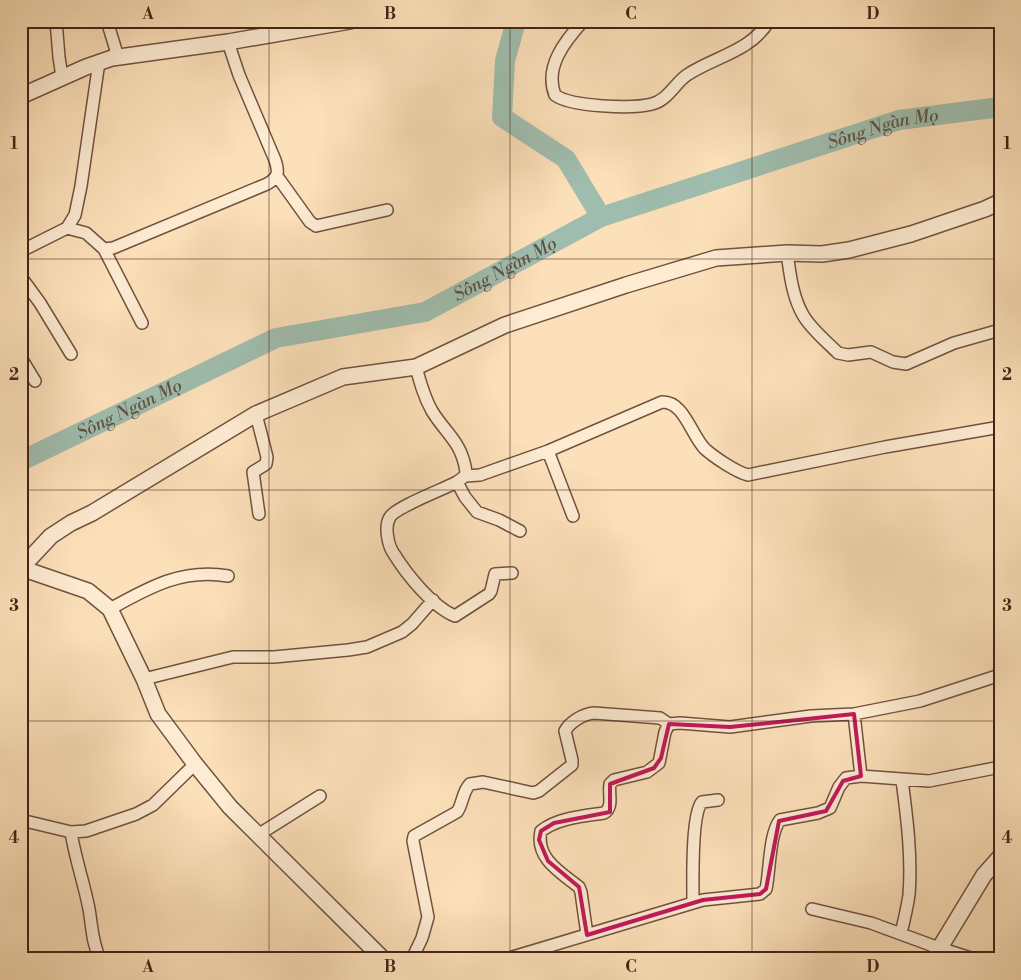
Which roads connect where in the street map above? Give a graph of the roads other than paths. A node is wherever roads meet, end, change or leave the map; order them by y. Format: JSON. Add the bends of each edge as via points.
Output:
{"nodes":[{"id":1,"x":56,"y":21,"type":"edge"},
{"id":2,"x":107,"y":21,"type":"edge"},
{"id":3,"x":350,"y":21,"type":"edge"},
{"id":4,"x":583,"y":21,"type":"edge"},
{"id":5,"x":769,"y":21,"type":"edge"},
{"id":6,"x":228,"y":42,"type":"junction"},
{"id":7,"x":118,"y":57,"type":"junction"},
{"id":8,"x":99,"y":62,"type":"junction"},
{"id":9,"x":62,"y":77,"type":"junction"},
{"id":10,"x":21,"y":96,"type":"edge"},
{"id":11,"x":277,"y":176,"type":"junction"},
{"id":12,"x":1000,"y":202,"type":"edge"},
{"id":13,"x":386,"y":210,"type":"dead end"},
{"id":14,"x":67,"y":228,"type":"junction"},
{"id":15,"x":104,"y":249,"type":"junction"},
{"id":16,"x":21,"y":252,"type":"edge"},
{"id":17,"x":787,"y":253,"type":"junction"},
{"id":18,"x":21,"y":277,"type":"edge"},
{"id":19,"x":142,"y":323,"type":"dead end"},
{"id":20,"x":1000,"y":330,"type":"edge"},
{"id":21,"x":71,"y":354,"type":"dead end"},
{"id":22,"x":21,"y":358,"type":"edge"},
{"id":23,"x":416,"y":367,"type":"junction"},
{"id":24,"x":35,"y":381,"type":"dead end"},
{"id":25,"x":256,"y":414,"type":"junction"},
{"id":26,"x":1000,"y":427,"type":"edge"},
{"id":27,"x":548,"y":451,"type":"junction"},
{"id":28,"x":461,"y":479,"type":"junction"},
{"id":29,"x":259,"y":514,"type":"dead end"},
{"id":30,"x":573,"y":516,"type":"dead end"},
{"id":31,"x":520,"y":531,"type":"dead end"},
{"id":32,"x":21,"y":568,"type":"edge"},
{"id":33,"x":512,"y":572,"type":"dead end"},
{"id":34,"x":228,"y":576,"type":"dead end"},
{"id":35,"x":433,"y":600,"type":"junction"},
{"id":36,"x":110,"y":609,"type":"junction"},
{"id":37,"x":1000,"y":675,"type":"edge"},
{"id":38,"x":144,"y":679,"type":"junction"},
{"id":39,"x":854,"y":714,"type":"junction"},
{"id":40,"x":669,"y":724,"type":"junction"},
{"id":41,"x":195,"y":764,"type":"junction"},
{"id":42,"x":1000,"y":766,"type":"edge"},
{"id":43,"x":861,"y":776,"type":"junction"},
{"id":44,"x":902,"y":780,"type":"junction"},
{"id":45,"x":320,"y":796,"type":"dead end"},
{"id":46,"x":718,"y":800,"type":"dead end"},
{"id":47,"x":21,"y":820,"type":"edge"},
{"id":48,"x":71,"y":832,"type":"junction"},
{"id":49,"x":258,"y":835,"type":"junction"},
{"id":50,"x":1000,"y":857,"type":"edge"},
{"id":51,"x":693,"y":903,"type":"junction"},
{"id":52,"x":812,"y":909,"type":"dead end"},
{"id":53,"x":901,"y":933,"type":"junction"},
{"id":54,"x":588,"y":935,"type":"junction"},
{"id":55,"x":936,"y":954,"type":"edge"},
{"id":56,"x":100,"y":959,"type":"edge"},
{"id":57,"x":383,"y":959,"type":"edge"},
{"id":58,"x":412,"y":959,"type":"edge"},
{"id":59,"x":506,"y":959,"type":"edge"},
{"id":60,"x":974,"y":959,"type":"edge"}],
"edges":[{"from":1,"to":9,"type":"street"},
{"from":2,"to":7,"type":"street"},
{"from":3,"to":6,"type":"street"},
{"from":4,"to":5,"type":"street","via":[[555,61],[552,78],[555,95],[582,103],[624,107],[660,100],[688,74],[726,56],[762,33]]},
{"from":6,"to":7,"type":"street"},
{"from":6,"to":11,"type":"street","via":[[275,160]]},
{"from":7,"to":8,"type":"street"},
{"from":8,"to":9,"type":"street"},
{"from":8,"to":14,"type":"street","via":[[78,206]]},
{"from":9,"to":10,"type":"street"},
{"from":11,"to":13,"type":"street","via":[[316,226]]},
{"from":11,"to":15,"type":"street","via":[[267,184]]},
{"from":12,"to":17,"type":"street","via":[[911,234],[849,250],[822,254]]},
{"from":14,"to":15,"type":"street","via":[[86,232]]},
{"from":14,"to":16,"type":"street"},
{"from":15,"to":19,"type":"street"},
{"from":17,"to":20,"type":"street","via":[[802,314],[843,355],[871,352],[906,364],[954,343]]},
{"from":17,"to":23,"type":"street","via":[[716,258],[635,282],[504,325]]},
{"from":18,"to":21,"type":"street"},
{"from":22,"to":24,"type":"street"},
{"from":23,"to":25,"type":"street","via":[[344,378]]},
{"from":23,"to":28,"type":"street","via":[[428,404],[458,445],[465,468]]},
{"from":25,"to":29,"type":"street","via":[[267,460],[266,464],[254,470],[253,475]]},
{"from":25,"to":32,"type":"street","via":[[51,536]]},
{"from":26,"to":27,"type":"street","via":[[748,475],[704,448],[679,408],[662,402]]},
{"from":27,"to":28,"type":"street"},
{"from":27,"to":30,"type":"street"},
{"from":28,"to":31,"type":"street","via":[[465,497],[477,512]]},
{"from":28,"to":35,"type":"street","via":[[392,515],[388,524],[393,553]]},
{"from":32,"to":36,"type":"street","via":[[88,590]]},
{"from":33,"to":35,"type":"street","via":[[495,574],[491,591],[459,615],[452,615]]},
{"from":34,"to":36,"type":"street","via":[[208,574],[169,580],[155,584]]},
{"from":35,"to":38,"type":"street","via":[[412,624],[378,644],[274,657],[233,657]]},
{"from":36,"to":38,"type":"street"},
{"from":37,"to":39,"type":"street","via":[[920,701]]},
{"from":38,"to":41,"type":"street","via":[[158,714]]},
{"from":39,"to":40,"type":"street","via":[[730,727]]},
{"from":39,"to":43,"type":"street"},
{"from":40,"to":54,"type":"street","via":[[659,763],[647,772],[614,780],[610,784],[610,807],[607,811],[554,823],[541,831],[539,840],[544,856],[581,892]]},
{"from":40,"to":58,"type":"street","via":[[660,718],[586,714],[564,731],[572,765],[539,791],[527,792],[483,782],[470,784],[457,812],[414,836],[428,918]]},
{"from":41,"to":48,"type":"street","via":[[142,812],[86,831]]},
{"from":41,"to":49,"type":"street"},
{"from":42,"to":44,"type":"street","via":[[929,781]]},
{"from":43,"to":44,"type":"street"},
{"from":43,"to":51,"type":"street","via":[[843,781],[832,805],[826,810],[780,820],[774,834],[766,889],[760,894]]},
{"from":44,"to":53,"type":"street","via":[[910,877]]},
{"from":45,"to":49,"type":"street"},
{"from":46,"to":51,"type":"street","via":[[702,802],[698,811]]},
{"from":47,"to":48,"type":"street"},
{"from":48,"to":56,"type":"street"},
{"from":49,"to":57,"type":"street"},
{"from":50,"to":55,"type":"street","via":[[984,875]]},
{"from":51,"to":54,"type":"street"},
{"from":52,"to":53,"type":"street"},
{"from":53,"to":55,"type":"street"},
{"from":54,"to":59,"type":"street"},
{"from":55,"to":60,"type":"street"}]}
